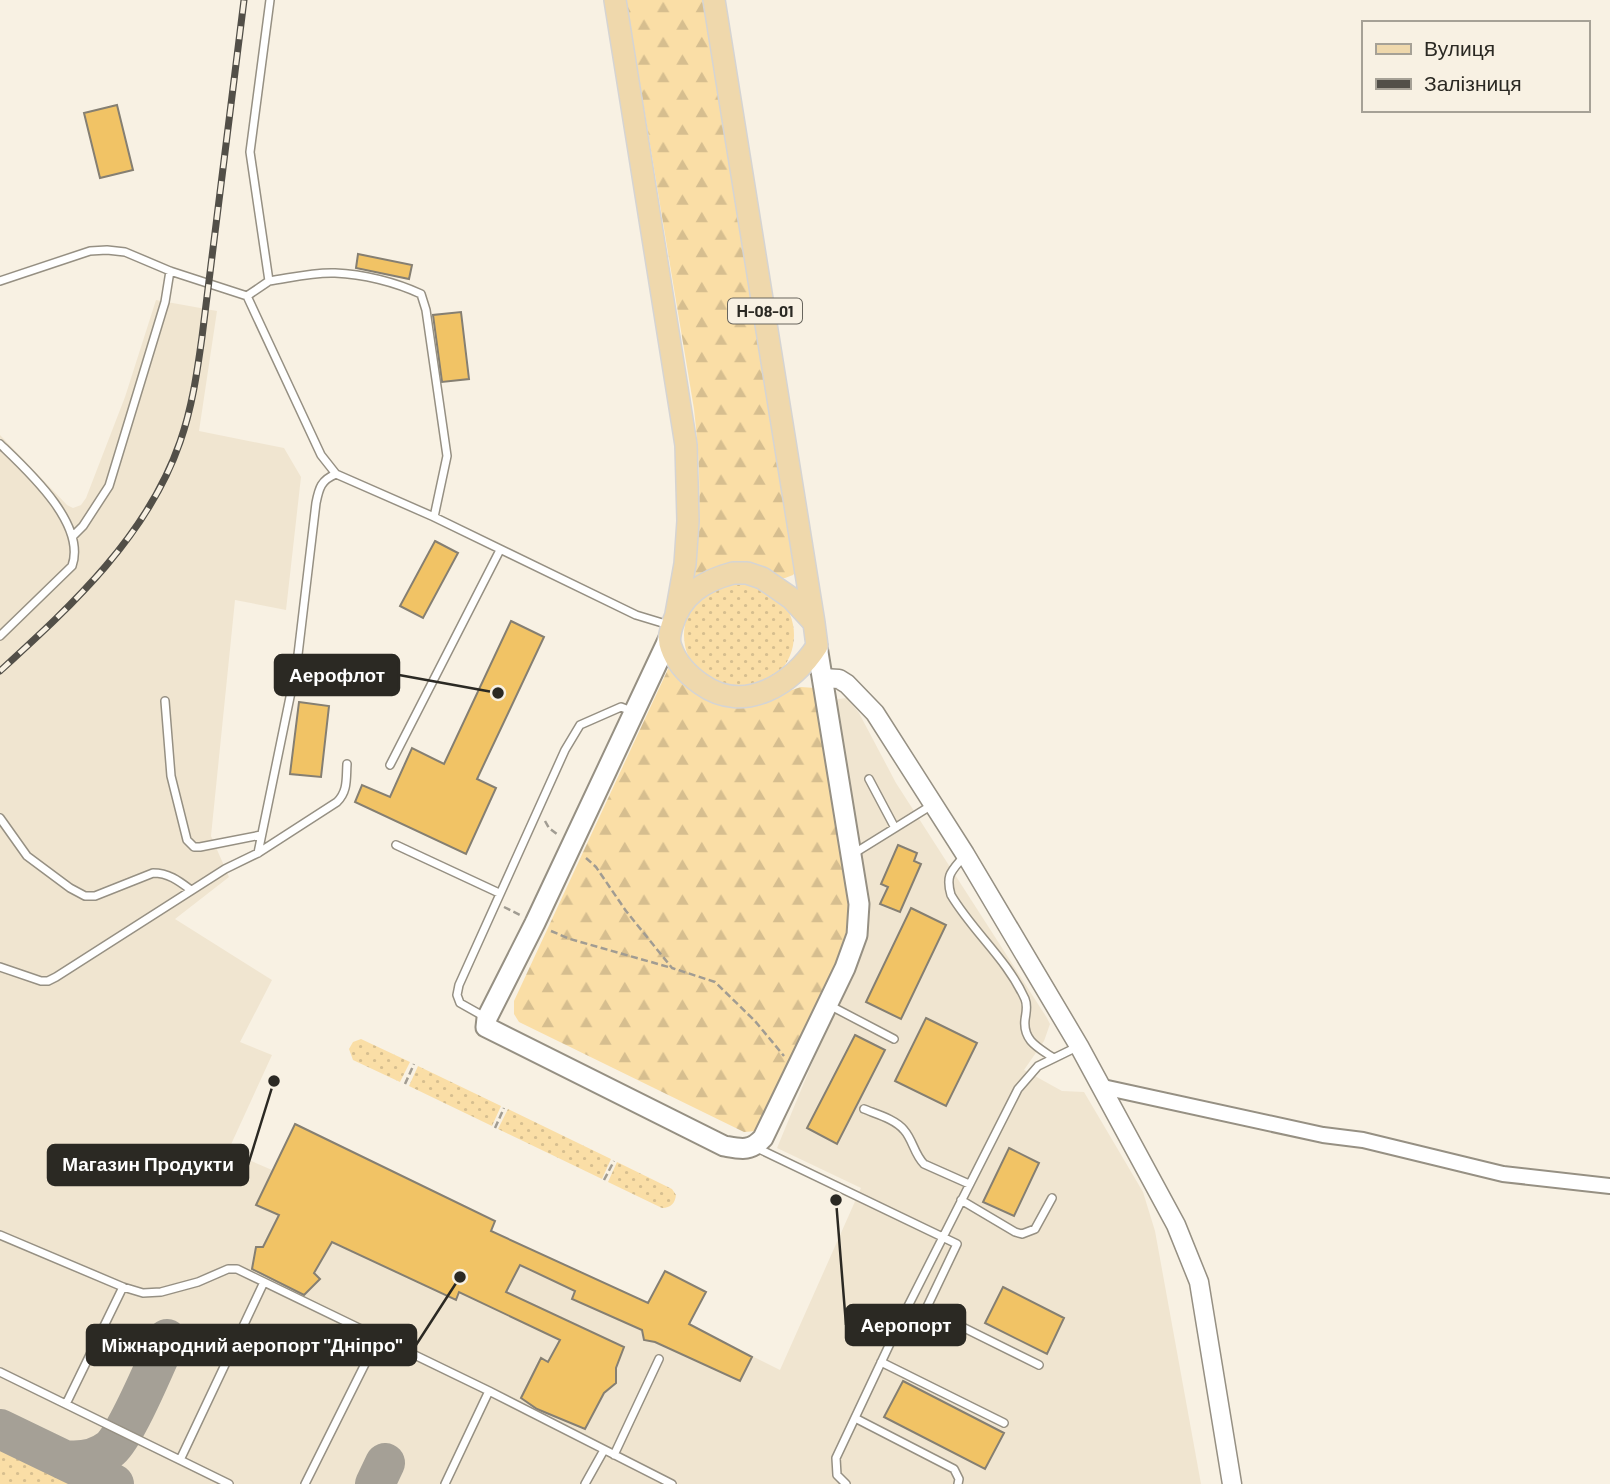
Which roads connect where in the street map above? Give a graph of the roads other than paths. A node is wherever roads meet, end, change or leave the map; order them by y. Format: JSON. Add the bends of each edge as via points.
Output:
{"nodes":[{"id":1,"x":270,"y":0,"type":"edge"},
{"id":2,"x":615,"y":0,"type":"edge"},
{"id":3,"x":714,"y":0,"type":"edge"},
{"id":4,"x":170,"y":271,"type":"junction"},
{"id":5,"x":0,"y":281,"type":"edge"},
{"id":6,"x":269,"y":281,"type":"junction"},
{"id":7,"x":247,"y":296,"type":"junction"},
{"id":8,"x":0,"y":444,"type":"edge"},
{"id":9,"x":335,"y":474,"type":"junction"},
{"id":10,"x":434,"y":517,"type":"junction"},
{"id":11,"x":73,"y":536,"type":"junction"},
{"id":12,"x":500,"y":550,"type":"junction"},
{"id":13,"x":814,"y":623,"type":"junction"},
{"id":14,"x":672,"y":626,"type":"junction"},
{"id":15,"x":0,"y":636,"type":"edge"},
{"id":16,"x":817,"y":646,"type":"junction"},
{"id":17,"x":822,"y":678,"type":"junction"},
{"id":18,"x":165,"y":701,"type":"dead end"},
{"id":19,"x":635,"y":712,"type":"junction"},
{"id":20,"x":347,"y":764,"type":"dead end"},
{"id":21,"x":390,"y":765,"type":"dead end"},
{"id":22,"x":869,"y":779,"type":"dead end"},
{"id":23,"x":933,"y":805,"type":"junction"},
{"id":24,"x":0,"y":818,"type":"edge"},
{"id":25,"x":895,"y":828,"type":"junction"},
{"id":26,"x":261,"y":835,"type":"junction"},
{"id":27,"x":396,"y":845,"type":"dead end"},
{"id":28,"x":258,"y":853,"type":"junction"},
{"id":29,"x":965,"y":854,"type":"junction"},
{"id":30,"x":852,"y":855,"type":"junction"},
{"id":31,"x":191,"y":890,"type":"junction"},
{"id":32,"x":499,"y":893,"type":"junction"},
{"id":33,"x":0,"y":967,"type":"edge"},
{"id":34,"x":828,"y":1005,"type":"junction"},
{"id":35,"x":487,"y":1018,"type":"junction"},
{"id":36,"x":894,"y":1039,"type":"dead end"},
{"id":37,"x":1079,"y":1046,"type":"junction"},
{"id":38,"x":1052,"y":1057,"type":"junction"},
{"id":39,"x":1103,"y":1087,"type":"junction"},
{"id":40,"x":864,"y":1109,"type":"dead end"},
{"id":41,"x":755,"y":1147,"type":"junction"},
{"id":42,"x":969,"y":1184,"type":"junction"},
{"id":43,"x":1610,"y":1186,"type":"edge"},
{"id":44,"x":1052,"y":1198,"type":"dead end"},
{"id":45,"x":961,"y":1200,"type":"junction"},
{"id":46,"x":0,"y":1235,"type":"edge"},
{"id":47,"x":942,"y":1237,"type":"junction"},
{"id":48,"x":264,"y":1282,"type":"junction"},
{"id":49,"x":123,"y":1287,"type":"junction"},
{"id":50,"x":378,"y":1338,"type":"junction"},
{"id":51,"x":659,"y":1359,"type":"dead end"},
{"id":52,"x":881,"y":1362,"type":"junction"},
{"id":53,"x":1039,"y":1365,"type":"dead end"},
{"id":54,"x":0,"y":1373,"type":"edge"},
{"id":55,"x":489,"y":1391,"type":"junction"},
{"id":56,"x":66,"y":1404,"type":"junction"},
{"id":57,"x":855,"y":1418,"type":"junction"},
{"id":58,"x":1004,"y":1423,"type":"dead end"},
{"id":59,"x":604,"y":1450,"type":"junction"},
{"id":60,"x":614,"y":1455,"type":"junction"},
{"id":61,"x":180,"y":1460,"type":"junction"},
{"id":62,"x":229,"y":1484,"type":"edge"},
{"id":63,"x":305,"y":1484,"type":"edge"},
{"id":64,"x":445,"y":1484,"type":"edge"},
{"id":65,"x":585,"y":1484,"type":"edge"},
{"id":66,"x":672,"y":1484,"type":"edge"},
{"id":67,"x":846,"y":1484,"type":"edge"},
{"id":68,"x":958,"y":1484,"type":"edge"},
{"id":69,"x":1232,"y":1484,"type":"edge"}],
"edges":[{"from":1,"to":6,"type":"lane","via":[[250,152]]},
{"from":2,"to":14,"type":"main road","via":[[686,444],[685,564]]},
{"from":3,"to":13,"type":"main road","number":"Н-08-01"},
{"from":4,"to":5,"type":"lane","via":[[125,252],[90,251]]},
{"from":4,"to":7,"type":"lane"},
{"from":4,"to":11,"type":"lane","via":[[165,302],[108,486]]},
{"from":6,"to":7,"type":"lane"},
{"from":6,"to":10,"type":"lane","via":[[335,273],[421,294],[447,456]]},
{"from":7,"to":9,"type":"lane","via":[[321,455]]},
{"from":8,"to":11,"type":"lane","via":[[46,492]]},
{"from":9,"to":10,"type":"lane"},
{"from":9,"to":26,"type":"lane","via":[[321,483],[316,503],[297,663]]},
{"from":10,"to":12,"type":"lane"},
{"from":11,"to":15,"type":"lane","via":[[72,566]]},
{"from":12,"to":14,"type":"lane","via":[[636,615]]},
{"from":12,"to":21,"type":"lane"},
{"from":13,"to":14,"type":"main road","via":[[776,587],[747,573],[733,573],[688,594]]},
{"from":13,"to":16,"type":"main road","number":"Н-08-01"},
{"from":14,"to":16,"type":"main road","via":[[675,656],[693,679],[709,690],[741,697],[789,679]]},
{"from":14,"to":19,"type":"main road"},
{"from":16,"to":17,"type":"main road","number":"Н-08-01"},
{"from":17,"to":23,"type":"street","via":[[847,684],[875,713]]},
{"from":17,"to":30,"type":"main road","number":"Н-08-01"},
{"from":18,"to":26,"type":"lane","via":[[171,776],[187,840],[200,847]]},
{"from":19,"to":32,"type":"lane","via":[[621,707],[580,725]]},
{"from":19,"to":35,"type":"main road"},
{"from":20,"to":28,"type":"lane","via":[[344,796]]},
{"from":22,"to":25,"type":"lane"},
{"from":23,"to":25,"type":"lane"},
{"from":23,"to":29,"type":"street"},
{"from":24,"to":31,"type":"lane","via":[[27,856],[85,896],[153,873],[174,877]]},
{"from":25,"to":30,"type":"lane"},
{"from":26,"to":28,"type":"lane"},
{"from":27,"to":32,"type":"lane"},
{"from":28,"to":31,"type":"lane"},
{"from":29,"to":37,"type":"street"},
{"from":29,"to":38,"type":"lane","via":[[949,875],[951,895],[1000,957],[1024,998],[1029,1039]]},
{"from":30,"to":34,"type":"main road","number":"Н-08-01","via":[[859,904],[857,935]]},
{"from":31,"to":33,"type":"lane","via":[[48,981]]},
{"from":32,"to":35,"type":"lane","via":[[457,995],[460,1003]]},
{"from":34,"to":36,"type":"lane"},
{"from":34,"to":41,"type":"main road","number":"Н-08-01"},
{"from":35,"to":41,"type":"main road","via":[[486,1027],[506,1039],[724,1146]]},
{"from":37,"to":38,"type":"lane"},
{"from":37,"to":39,"type":"street"},
{"from":38,"to":42,"type":"lane","via":[[1032,1070],[1017,1090]]},
{"from":39,"to":43,"type":"street","via":[[1503,1174]]},
{"from":39,"to":69,"type":"street","via":[[1194,1267]]},
{"from":40,"to":42,"type":"lane","via":[[898,1124],[924,1164]]},
{"from":41,"to":47,"type":"lane"},
{"from":42,"to":45,"type":"lane"},
{"from":44,"to":45,"type":"lane","via":[[1035,1229],[1023,1234]]},
{"from":45,"to":47,"type":"lane"},
{"from":46,"to":49,"type":"lane"},
{"from":47,"to":52,"type":"lane"},
{"from":47,"to":53,"type":"lane","via":[[957,1244],[926,1309]]},
{"from":48,"to":49,"type":"lane","via":[[232,1268],[161,1292]]},
{"from":48,"to":50,"type":"lane"},
{"from":48,"to":61,"type":"lane"},
{"from":49,"to":56,"type":"lane"},
{"from":50,"to":55,"type":"lane"},
{"from":50,"to":63,"type":"lane"},
{"from":51,"to":60,"type":"lane"},
{"from":52,"to":57,"type":"lane"},
{"from":52,"to":58,"type":"lane"},
{"from":54,"to":56,"type":"lane"},
{"from":55,"to":59,"type":"lane"},
{"from":55,"to":64,"type":"lane"},
{"from":56,"to":61,"type":"lane"},
{"from":57,"to":67,"type":"lane","via":[[836,1458],[836,1475]]},
{"from":57,"to":68,"type":"lane","via":[[954,1469]]},
{"from":59,"to":60,"type":"lane"},
{"from":59,"to":65,"type":"lane"},
{"from":60,"to":66,"type":"lane"},
{"from":61,"to":62,"type":"lane"}]}
